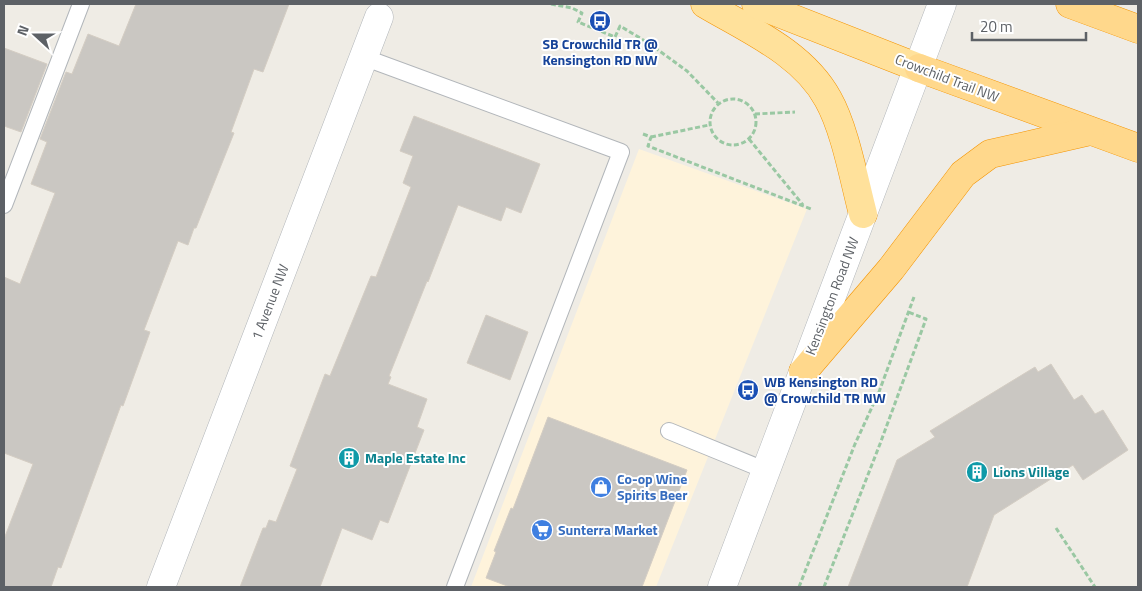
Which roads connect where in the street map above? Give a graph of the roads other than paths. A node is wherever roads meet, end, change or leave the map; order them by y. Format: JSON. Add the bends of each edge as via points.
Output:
{"nodes":[{"id":1,"x":82,"y":4,"type":"edge"},
{"id":2,"x":705,"y":4,"type":"edge"},
{"id":3,"x":756,"y":4,"type":"edge"},
{"id":4,"x":942,"y":4,"type":"edge"},
{"id":5,"x":1070,"y":4,"type":"edge"},
{"id":6,"x":379,"y":17,"type":"dead end"},
{"id":7,"x":1138,"y":29,"type":"edge"},
{"id":8,"x":363,"y":58,"type":"junction"},
{"id":9,"x":919,"y":68,"type":"junction"},
{"id":10,"x":1090,"y":131,"type":"junction"},
{"id":11,"x":1138,"y":148,"type":"edge"},
{"id":12,"x":4,"y":205,"type":"edge"},
{"id":13,"x":863,"y":214,"type":"junction"},
{"id":14,"x":804,"y":372,"type":"junction"},
{"id":15,"x":669,"y":431,"type":"dead end"},
{"id":16,"x":767,"y":471,"type":"junction"},
{"id":17,"x":161,"y":587,"type":"edge"},
{"id":18,"x":455,"y":587,"type":"edge"},
{"id":19,"x":722,"y":587,"type":"edge"}],
"edges":[{"from":1,"to":12,"type":"lane"},
{"from":2,"to":13,"type":"highway","via":[[783,50],[806,70],[823,92],[840,128]]},
{"from":3,"to":9,"type":"highway","name":"Crowchild Trail NW"},
{"from":4,"to":9,"type":"street","name":"Kensington Road NW"},
{"from":5,"to":7,"type":"highway"},
{"from":6,"to":8,"type":"street","name":"1 Avenue NW"},
{"from":8,"to":17,"type":"street","name":"1 Avenue NW"},
{"from":8,"to":18,"type":"lane","via":[[621,152]]},
{"from":9,"to":10,"type":"highway","name":"Crowchild Trail NW"},
{"from":9,"to":13,"type":"street","name":"Kensington Road NW"},
{"from":10,"to":11,"type":"highway","name":"Crowchild Trail NW"},
{"from":10,"to":14,"type":"highway","via":[[990,154],[963,174],[891,269]]},
{"from":13,"to":14,"type":"street","name":"Kensington Road NW"},
{"from":14,"to":16,"type":"street","name":"Kensington Road NW"},
{"from":15,"to":16,"type":"lane"},
{"from":16,"to":19,"type":"street","name":"Kensington Road NW"}]}
